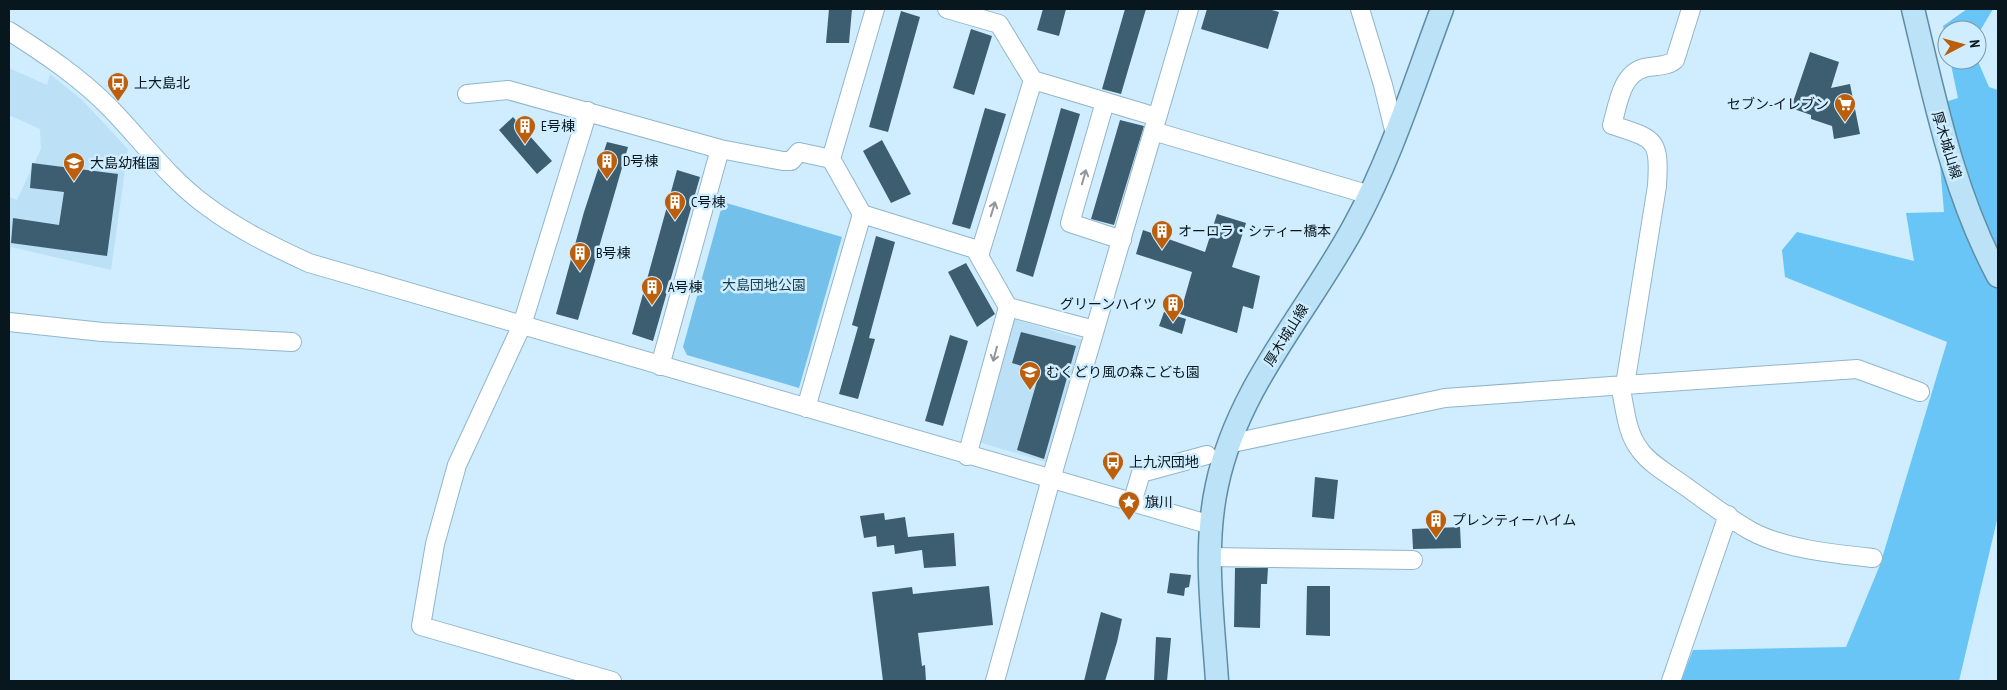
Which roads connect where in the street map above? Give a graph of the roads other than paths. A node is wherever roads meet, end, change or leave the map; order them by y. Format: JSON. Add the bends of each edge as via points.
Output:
{"nodes":[{"id":1,"x":874,"y":9,"type":"edge"},
{"id":2,"x":947,"y":9,"type":"edge"},
{"id":3,"x":1189,"y":9,"type":"edge"},
{"id":4,"x":1360,"y":9,"type":"edge"},
{"id":5,"x":1442,"y":9,"type":"edge"},
{"id":6,"x":1691,"y":9,"type":"edge"},
{"id":7,"x":1913,"y":9,"type":"edge"},
{"id":8,"x":1001,"y":16,"type":"edge"},
{"id":9,"x":9,"y":32,"type":"edge"},
{"id":10,"x":1032,"y":80,"type":"junction"},
{"id":11,"x":467,"y":94,"type":"dead end"},
{"id":12,"x":1105,"y":102,"type":"junction"},
{"id":13,"x":588,"y":111,"type":"junction"},
{"id":14,"x":1155,"y":124,"type":"junction"},
{"id":15,"x":1395,"y":134,"type":"junction"},
{"id":16,"x":720,"y":149,"type":"junction"},
{"id":17,"x":831,"y":159,"type":"junction"},
{"id":18,"x":1370,"y":195,"type":"junction"},
{"id":19,"x":862,"y":214,"type":"junction"},
{"id":20,"x":1122,"y":240,"type":"junction"},
{"id":21,"x":979,"y":256,"type":"junction"},
{"id":22,"x":1998,"y":276,"type":"edge"},
{"id":23,"x":1008,"y":307,"type":"junction"},
{"id":24,"x":9,"y":322,"type":"edge"},
{"id":25,"x":522,"y":325,"type":"junction"},
{"id":26,"x":1094,"y":330,"type":"junction"},
{"id":27,"x":292,"y":342,"type":"dead end"},
{"id":28,"x":660,"y":366,"type":"junction"},
{"id":29,"x":1622,"y":385,"type":"junction"},
{"id":30,"x":1920,"y":392,"type":"dead end"},
{"id":31,"x":806,"y":408,"type":"junction"},
{"id":32,"x":1228,"y":444,"type":"junction"},
{"id":33,"x":1207,"y":455,"type":"dead end"},
{"id":34,"x":967,"y":456,"type":"junction"},
{"id":35,"x":1051,"y":479,"type":"junction"},
{"id":36,"x":1132,"y":503,"type":"junction"},
{"id":37,"x":1728,"y":516,"type":"junction"},
{"id":38,"x":1211,"y":526,"type":"junction"},
{"id":39,"x":1210,"y":556,"type":"junction"},
{"id":40,"x":1873,"y":558,"type":"dead end"},
{"id":41,"x":1413,"y":560,"type":"dead end"},
{"id":42,"x":612,"y":681,"type":"edge"},
{"id":43,"x":995,"y":681,"type":"edge"},
{"id":44,"x":1217,"y":681,"type":"edge"},
{"id":45,"x":1671,"y":681,"type":"edge"}],
"edges":[{"from":1,"to":17,"type":"street"},
{"from":2,"to":8,"type":"street"},
{"from":3,"to":14,"type":"street"},
{"from":4,"to":15,"type":"street"},
{"from":5,"to":15,"type":"main road","name":"厚木城山線"},
{"from":6,"to":29,"type":"street","via":[[1675,60],[1644,68],[1631,76],[1622,92],[1612,125],[1648,138],[1659,160]]},
{"from":7,"to":22,"type":"main road","name":"厚木城山線","via":[[1954,173]]},
{"from":8,"to":10,"type":"street"},
{"from":9,"to":25,"type":"street","via":[[76,76],[179,183],[203,204],[256,239],[310,263]]},
{"from":10,"to":12,"type":"street"},
{"from":21,"to":10,"type":"street","one_way":true},
{"from":11,"to":13,"type":"street","via":[[508,90]]},
{"from":12,"to":14,"type":"street"},
{"from":20,"to":12,"type":"street","one_way":true,"via":[[1070,224]]},
{"from":13,"to":16,"type":"street"},
{"from":13,"to":25,"type":"street"},
{"from":14,"to":18,"type":"street"},
{"from":14,"to":20,"type":"street"},
{"from":15,"to":18,"type":"main road","name":"厚木城山線"},
{"from":16,"to":17,"type":"street","via":[[783,161],[791,161],[799,152]]},
{"from":16,"to":28,"type":"street"},
{"from":17,"to":19,"type":"street"},
{"from":18,"to":32,"type":"main road","name":"厚木城山線","via":[[1339,252],[1251,390]]},
{"from":19,"to":21,"type":"street","via":[[975,249]]},
{"from":19,"to":31,"type":"street"},
{"from":20,"to":26,"type":"street"},
{"from":21,"to":23,"type":"street"},
{"from":23,"to":26,"type":"street"},
{"from":23,"to":34,"type":"street","one_way":true},
{"from":24,"to":27,"type":"street","via":[[102,332]]},
{"from":25,"to":28,"type":"street"},
{"from":25,"to":42,"type":"street","via":[[457,464],[435,544],[421,626]]},
{"from":26,"to":35,"type":"street"},
{"from":28,"to":31,"type":"street"},
{"from":29,"to":30,"type":"street","via":[[1857,369]]},
{"from":29,"to":32,"type":"street","via":[[1445,398]]},
{"from":29,"to":37,"type":"street","via":[[1632,436],[1640,450],[1650,461]]},
{"from":31,"to":34,"type":"street"},
{"from":32,"to":38,"type":"main road","name":"厚木城山線"},
{"from":33,"to":36,"type":"street","via":[[1141,473]]},
{"from":34,"to":35,"type":"street"},
{"from":35,"to":36,"type":"street"},
{"from":35,"to":43,"type":"street"},
{"from":36,"to":38,"type":"street"},
{"from":37,"to":40,"type":"street","via":[[1752,531],[1776,540],[1822,552]]},
{"from":37,"to":45,"type":"street"},
{"from":38,"to":39,"type":"main road","name":"厚木城山線"},
{"from":39,"to":41,"type":"street"},
{"from":39,"to":44,"type":"main road","name":"厚木城山線"}]}
